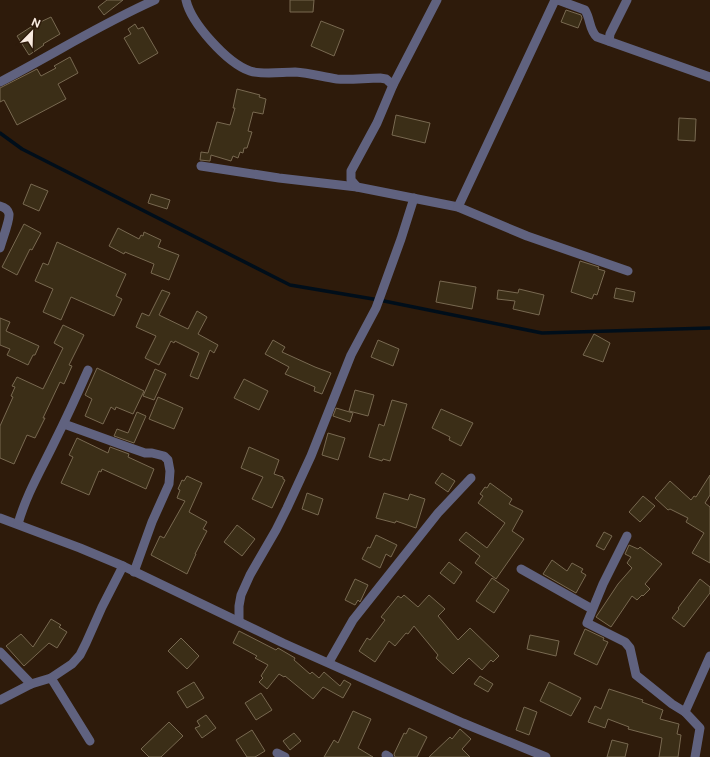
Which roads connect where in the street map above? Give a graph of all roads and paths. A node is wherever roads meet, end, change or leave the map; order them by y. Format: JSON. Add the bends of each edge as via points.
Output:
{"nodes":[{"id":1,"x":154,"y":0,"type":"edge"},
{"id":2,"x":437,"y":0,"type":"edge"},
{"id":3,"x":556,"y":0,"type":"edge"},
{"id":4,"x":627,"y":0,"type":"edge"},
{"id":5,"x":185,"y":1,"type":"edge"},
{"id":6,"x":609,"y":41,"type":"junction"},
{"id":7,"x":710,"y":77,"type":"edge"},
{"id":8,"x":0,"y":82,"type":"edge"},
{"id":9,"x":393,"y":85,"type":"junction"},
{"id":10,"x":201,"y":166,"type":"dead end"},
{"id":11,"x":357,"y":187,"type":"junction"},
{"id":12,"x":414,"y":198,"type":"junction"},
{"id":13,"x":0,"y":206,"type":"edge"},
{"id":14,"x":458,"y":207,"type":"junction"},
{"id":15,"x":0,"y":248,"type":"edge"},
{"id":16,"x":628,"y":271,"type":"dead end"},
{"id":17,"x":88,"y":370,"type":"dead end"},
{"id":18,"x":64,"y":424,"type":"junction"},
{"id":19,"x":471,"y":478,"type":"dead end"},
{"id":20,"x":0,"y":518,"type":"edge"},
{"id":21,"x":18,"y":524,"type":"junction"},
{"id":22,"x":628,"y":536,"type":"dead end"},
{"id":23,"x":123,"y":566,"type":"junction"},
{"id":24,"x":521,"y":569,"type":"dead end"},
{"id":25,"x":134,"y":572,"type":"junction"},
{"id":26,"x":592,"y":609,"type":"junction"},
{"id":27,"x":239,"y":621,"type":"junction"},
{"id":28,"x":0,"y":652,"type":"edge"},
{"id":29,"x":710,"y":656,"type":"edge"},
{"id":30,"x":329,"y":662,"type":"junction"},
{"id":31,"x":51,"y":678,"type":"junction"},
{"id":32,"x":31,"y":684,"type":"junction"},
{"id":33,"x":0,"y":700,"type":"edge"},
{"id":34,"x":685,"y":712,"type":"junction"},
{"id":35,"x":90,"y":741,"type":"dead end"},
{"id":36,"x":546,"y":757,"type":"edge"},
{"id":37,"x":695,"y":757,"type":"edge"}],
"edges":[{"from":1,"to":8,"type":"street"},
{"from":2,"to":9,"type":"street"},
{"from":3,"to":6,"type":"street","via":[[585,10],[593,33]]},
{"from":3,"to":14,"type":"street"},
{"from":4,"to":6,"type":"street"},
{"from":5,"to":9,"type":"street","via":[[205,34],[242,68],[252,72],[297,72],[338,79],[380,78]]},
{"from":6,"to":7,"type":"street"},
{"from":9,"to":11,"type":"street","via":[[377,123],[351,171],[351,180]]},
{"from":10,"to":11,"type":"street"},
{"from":11,"to":12,"type":"street"},
{"from":12,"to":14,"type":"street"},
{"from":12,"to":27,"type":"street","via":[[376,308],[351,355],[311,456],[287,508],[241,595]]},
{"from":13,"to":15,"type":"street","via":[[9,212]]},
{"from":14,"to":16,"type":"street","via":[[527,236]]},
{"from":17,"to":18,"type":"street"},
{"from":18,"to":21,"type":"street","via":[[33,483]]},
{"from":18,"to":25,"type":"street","via":[[138,451],[164,456],[168,460],[169,484]]},
{"from":19,"to":30,"type":"street","via":[[438,513],[353,620]]},
{"from":20,"to":21,"type":"street"},
{"from":21,"to":23,"type":"street"},
{"from":22,"to":26,"type":"street"},
{"from":23,"to":25,"type":"street"},
{"from":23,"to":31,"type":"street","via":[[80,655],[72,664]]},
{"from":24,"to":26,"type":"street"},
{"from":25,"to":27,"type":"street"},
{"from":26,"to":34,"type":"street","via":[[587,623],[625,642],[630,648],[636,675]]},
{"from":27,"to":30,"type":"street"},
{"from":28,"to":32,"type":"street"},
{"from":29,"to":34,"type":"street"},
{"from":30,"to":36,"type":"street","via":[[463,723]]},
{"from":31,"to":32,"type":"street"},
{"from":31,"to":35,"type":"street"},
{"from":32,"to":33,"type":"street"},
{"from":34,"to":37,"type":"street","via":[[700,728]]}]}
